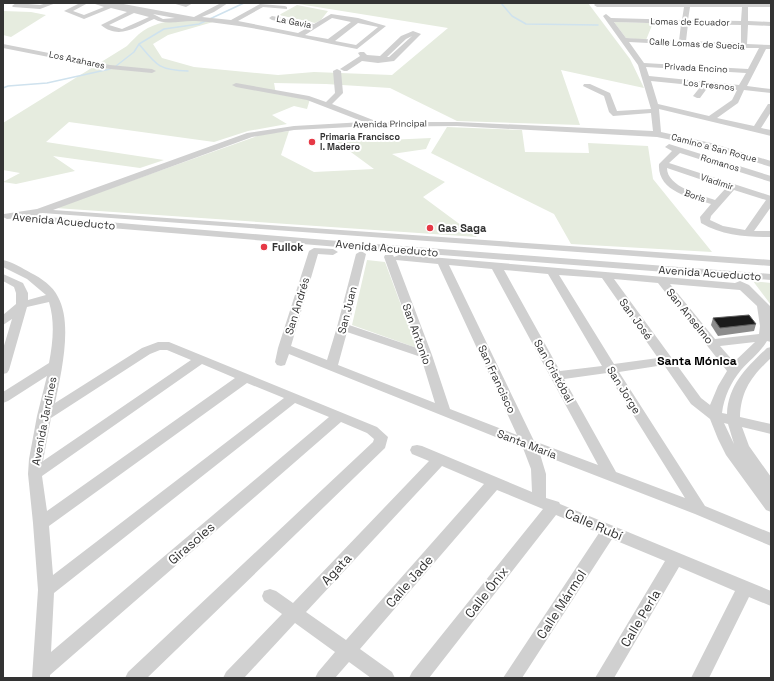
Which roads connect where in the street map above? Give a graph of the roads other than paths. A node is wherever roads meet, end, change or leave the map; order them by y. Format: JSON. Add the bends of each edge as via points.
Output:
{"nodes":[{"id":1,"x":20,"y":3,"type":"edge"},
{"id":2,"x":53,"y":3,"type":"edge"},
{"id":3,"x":85,"y":3,"type":"edge"},
{"id":4,"x":94,"y":3,"type":"edge"},
{"id":5,"x":175,"y":3,"type":"edge"},
{"id":6,"x":225,"y":3,"type":"edge"},
{"id":7,"x":596,"y":4,"type":"edge"},
{"id":8,"x":745,"y":4,"type":"edge"},
{"id":9,"x":110,"y":5,"type":"edge"},
{"id":10,"x":186,"y":5,"type":"edge"},
{"id":11,"x":632,"y":5,"type":"junction"},
{"id":12,"x":687,"y":5,"type":"junction"},
{"id":13,"x":771,"y":5,"type":"edge"},
{"id":14,"x":134,"y":11,"type":"junction"},
{"id":15,"x":637,"y":11,"type":"dead end"},
{"id":16,"x":273,"y":17,"type":"junction"},
{"id":17,"x":716,"y":17,"type":"junction"},
{"id":18,"x":154,"y":18,"type":"junction"},
{"id":19,"x":185,"y":18,"type":"junction"},
{"id":20,"x":194,"y":19,"type":"junction"},
{"id":21,"x":358,"y":20,"type":"junction"},
{"id":22,"x":608,"y":20,"type":"junction"},
{"id":23,"x":229,"y":21,"type":"junction"},
{"id":24,"x":685,"y":22,"type":"junction"},
{"id":25,"x":657,"y":23,"type":"junction"},
{"id":26,"x":746,"y":24,"type":"junction"},
{"id":27,"x":771,"y":24,"type":"edge"},
{"id":28,"x":258,"y":25,"type":"junction"},
{"id":29,"x":317,"y":25,"type":"junction"},
{"id":30,"x":300,"y":35,"type":"junction"},
{"id":31,"x":624,"y":40,"type":"junction"},
{"id":32,"x":329,"y":42,"type":"junction"},
{"id":33,"x":682,"y":43,"type":"junction"},
{"id":34,"x":3,"y":46,"type":"edge"},
{"id":35,"x":744,"y":46,"type":"junction"},
{"id":36,"x":358,"y":47,"type":"junction"},
{"id":37,"x":767,"y":47,"type":"edge"},
{"id":38,"x":362,"y":58,"type":"junction"},
{"id":39,"x":377,"y":60,"type":"junction"},
{"id":40,"x":642,"y":65,"type":"junction"},
{"id":41,"x":152,"y":70,"type":"dead end"},
{"id":42,"x":750,"y":71,"type":"junction"},
{"id":43,"x":647,"y":78,"type":"junction"},
{"id":44,"x":706,"y":84,"type":"junction"},
{"id":45,"x":236,"y":85,"type":"dead end"},
{"id":46,"x":587,"y":86,"type":"dead end"},
{"id":47,"x":742,"y":88,"type":"junction"},
{"id":48,"x":771,"y":91,"type":"edge"},
{"id":49,"x":697,"y":96,"type":"dead end"},
{"id":50,"x":326,"y":105,"type":"junction"},
{"id":51,"x":771,"y":106,"type":"edge"},
{"id":52,"x":655,"y":109,"type":"junction"},
{"id":53,"x":710,"y":119,"type":"junction"},
{"id":54,"x":377,"y":124,"type":"junction"},
{"id":55,"x":756,"y":129,"type":"junction"},
{"id":56,"x":771,"y":133,"type":"edge"},
{"id":57,"x":657,"y":134,"type":"junction"},
{"id":58,"x":669,"y":147,"type":"dead end"},
{"id":59,"x":678,"y":150,"type":"junction"},
{"id":60,"x":663,"y":164,"type":"junction"},
{"id":61,"x":771,"y":164,"type":"edge"},
{"id":62,"x":771,"y":179,"type":"edge"},
{"id":63,"x":732,"y":187,"type":"junction"},
{"id":64,"x":771,"y":200,"type":"edge"},
{"id":65,"x":716,"y":203,"type":"junction"},
{"id":66,"x":40,"y":211,"type":"junction"},
{"id":67,"x":4,"y":214,"type":"edge"},
{"id":68,"x":747,"y":234,"type":"junction"},
{"id":69,"x":771,"y":234,"type":"edge"},
{"id":70,"x":373,"y":235,"type":"junction"},
{"id":71,"x":375,"y":251,"type":"junction"},
{"id":72,"x":361,"y":254,"type":"junction"},
{"id":73,"x":388,"y":257,"type":"junction"},
{"id":74,"x":683,"y":257,"type":"junction"},
{"id":75,"x":442,"y":261,"type":"junction"},
{"id":76,"x":743,"y":261,"type":"junction"},
{"id":77,"x":3,"y":263,"type":"edge"},
{"id":78,"x":771,"y":263,"type":"edge"},
{"id":79,"x":496,"y":266,"type":"junction"},
{"id":80,"x":551,"y":270,"type":"junction"},
{"id":81,"x":605,"y":275,"type":"junction"},
{"id":82,"x":726,"y":275,"type":"junction"},
{"id":83,"x":3,"y":276,"type":"edge"},
{"id":84,"x":754,"y":276,"type":"junction"},
{"id":85,"x":771,"y":277,"type":"edge"},
{"id":86,"x":661,"y":280,"type":"junction"},
{"id":87,"x":745,"y":288,"type":"junction"},
{"id":88,"x":53,"y":297,"type":"junction"},
{"id":89,"x":22,"y":305,"type":"junction"},
{"id":90,"x":767,"y":309,"type":"edge"},
{"id":91,"x":3,"y":321,"type":"edge"},
{"id":92,"x":343,"y":327,"type":"junction"},
{"id":93,"x":767,"y":338,"type":"edge"},
{"id":94,"x":712,"y":343,"type":"junction"},
{"id":95,"x":284,"y":348,"type":"junction"},
{"id":96,"x":771,"y":351,"type":"edge"},
{"id":97,"x":5,"y":355,"type":"edge"},
{"id":98,"x":426,"y":355,"type":"junction"},
{"id":99,"x":201,"y":359,"type":"junction"},
{"id":100,"x":666,"y":361,"type":"junction"},
{"id":101,"x":282,"y":362,"type":"dead end"},
{"id":102,"x":55,"y":365,"type":"junction"},
{"id":103,"x":331,"y":366,"type":"junction"},
{"id":104,"x":610,"y":368,"type":"junction"},
{"id":105,"x":3,"y":370,"type":"edge"},
{"id":106,"x":734,"y":371,"type":"junction"},
{"id":107,"x":557,"y":376,"type":"junction"},
{"id":108,"x":246,"y":377,"type":"junction"},
{"id":109,"x":294,"y":397,"type":"junction"},
{"id":110,"x":3,"y":398,"type":"edge"},
{"id":111,"x":444,"y":412,"type":"junction"},
{"id":112,"x":44,"y":416,"type":"junction"},
{"id":113,"x":339,"y":416,"type":"junction"},
{"id":114,"x":715,"y":416,"type":"junction"},
{"id":115,"x":733,"y":421,"type":"junction"},
{"id":116,"x":771,"y":428,"type":"edge"},
{"id":117,"x":527,"y":444,"type":"junction"},
{"id":118,"x":417,"y":450,"type":"dead end"},
{"id":119,"x":440,"y":459,"type":"junction"},
{"id":120,"x":35,"y":474,"type":"junction"},
{"id":121,"x":612,"y":476,"type":"junction"},
{"id":122,"x":494,"y":484,"type":"junction"},
{"id":123,"x":771,"y":488,"type":"edge"},
{"id":124,"x":538,"y":500,"type":"junction"},
{"id":125,"x":554,"y":506,"type":"junction"},
{"id":126,"x":771,"y":506,"type":"edge"},
{"id":127,"x":700,"y":510,"type":"junction"},
{"id":128,"x":41,"y":523,"type":"junction"},
{"id":129,"x":610,"y":531,"type":"junction"},
{"id":130,"x":771,"y":540,"type":"edge"},
{"id":131,"x":675,"y":559,"type":"junction"},
{"id":132,"x":745,"y":589,"type":"junction"},
{"id":133,"x":46,"y":590,"type":"junction"},
{"id":134,"x":270,"y":596,"type":"dead end"},
{"id":135,"x":771,"y":599,"type":"edge"},
{"id":136,"x":295,"y":612,"type":"junction"},
{"id":137,"x":348,"y":652,"type":"junction"},
{"id":138,"x":41,"y":674,"type":"edge"},
{"id":139,"x":134,"y":678,"type":"edge"},
{"id":140,"x":232,"y":678,"type":"edge"},
{"id":141,"x":324,"y":678,"type":"edge"},
{"id":142,"x":386,"y":678,"type":"edge"},
{"id":143,"x":418,"y":678,"type":"edge"},
{"id":144,"x":512,"y":678,"type":"edge"},
{"id":145,"x":604,"y":678,"type":"edge"},
{"id":146,"x":700,"y":678,"type":"edge"}],
"edges":[{"from":1,"to":2,"type":"street","via":[[15,6],[40,7]]},
{"from":3,"to":9,"type":"street","via":[[67,11],[85,17]]},
{"from":4,"to":9,"type":"street"},
{"from":5,"to":10,"type":"street"},
{"from":6,"to":20,"type":"street"},
{"from":7,"to":11,"type":"street"},
{"from":7,"to":22,"type":"street"},
{"from":8,"to":13,"type":"street"},
{"from":8,"to":17,"type":"street"},
{"from":8,"to":26,"type":"street"},
{"from":9,"to":14,"type":"street"},
{"from":9,"to":19,"type":"street"},
{"from":11,"to":15,"type":"street"},
{"from":11,"to":25,"type":"street"},
{"from":12,"to":17,"type":"street"},
{"from":12,"to":24,"type":"street"},
{"from":12,"to":25,"type":"street"},
{"from":14,"to":18,"type":"street"},
{"from":14,"to":18,"type":"street","via":[[104,25],[123,31]]},
{"from":16,"to":23,"type":"street","via":[[285,8],[264,4]]},
{"from":16,"to":28,"type":"street"},
{"from":16,"to":29,"type":"street","name":"La Gavia"},
{"from":17,"to":24,"type":"street","name":"Lomas de Ecuador"},
{"from":17,"to":26,"type":"street","name":"Lomas de Ecuador"},
{"from":18,"to":19,"type":"street","via":[[168,22]]},
{"from":19,"to":20,"type":"street"},
{"from":20,"to":23,"type":"street"},
{"from":21,"to":29,"type":"street","via":[[331,16]]},
{"from":21,"to":32,"type":"street"},
{"from":21,"to":36,"type":"street","via":[[383,26]]},
{"from":22,"to":25,"type":"street","name":"Lomas de Ecuador","via":[[644,19]]},
{"from":22,"to":31,"type":"street"},
{"from":23,"to":28,"type":"street"},
{"from":24,"to":25,"type":"street","name":"Lomas de Ecuador"},
{"from":24,"to":33,"type":"street"},
{"from":25,"to":31,"type":"street","name":"Calle Lomas de Suecia"},
{"from":25,"to":33,"type":"street","name":"Calle Lomas de Suecia"},
{"from":26,"to":27,"type":"street","name":"Lomas de Ecuador"},
{"from":26,"to":35,"type":"street"},
{"from":28,"to":30,"type":"street"},
{"from":29,"to":30,"type":"street"},
{"from":30,"to":32,"type":"street"},
{"from":31,"to":40,"type":"street"},
{"from":32,"to":36,"type":"street"},
{"from":33,"to":35,"type":"street","name":"Calle Lomas de Suecia","via":[[713,41]]},
{"from":34,"to":41,"type":"street","name":"Los Azahares","via":[[110,67]]},
{"from":35,"to":37,"type":"street","name":"Calle Lomas de Suecia"},
{"from":36,"to":38,"type":"street"},
{"from":37,"to":42,"type":"street"},
{"from":38,"to":39,"type":"street"},
{"from":38,"to":50,"type":"street","via":[[340,70],[339,93]]},
{"from":39,"to":39,"type":"street","via":[[392,58],[418,34],[408,35]]},
{"from":40,"to":42,"type":"street","name":"Privada Encino"},
{"from":40,"to":43,"type":"street"},
{"from":42,"to":47,"type":"street"},
{"from":43,"to":44,"type":"street","name":"Los Fresnos"},
{"from":43,"to":52,"type":"street"},
{"from":44,"to":47,"type":"street","name":"Los Fresnos"},
{"from":44,"to":49,"type":"street"},
{"from":45,"to":50,"type":"street","via":[[309,98]]},
{"from":46,"to":52,"type":"street","via":[[607,95],[616,114]]},
{"from":47,"to":48,"type":"street","name":"Los Fresnos"},
{"from":47,"to":53,"type":"street","via":[[731,105]]},
{"from":50,"to":54,"type":"street"},
{"from":51,"to":55,"type":"street"},
{"from":52,"to":53,"type":"street"},
{"from":52,"to":57,"type":"street"},
{"from":53,"to":55,"type":"street"},
{"from":54,"to":57,"type":"street","name":"Avenida Principal","via":[[457,124]]},
{"from":54,"to":66,"type":"street","name":"Avenida Principal","via":[[278,130],[250,135]]},
{"from":55,"to":56,"type":"street"},
{"from":57,"to":61,"type":"street","name":"Camino a San Roque","via":[[708,145]]},
{"from":58,"to":59,"type":"street","name":"Romanos"},
{"from":59,"to":60,"type":"street"},
{"from":59,"to":62,"type":"street","name":"Romanos"},
{"from":60,"to":63,"type":"street","name":"Vladimir"},
{"from":60,"to":65,"type":"street","name":"Boris","via":[[663,171],[672,186]]},
{"from":63,"to":64,"type":"street","name":"Vladimir"},
{"from":63,"to":65,"type":"street"},
{"from":64,"to":68,"type":"street"},
{"from":65,"to":68,"type":"street","via":[[705,217],[705,221],[724,229]]},
{"from":66,"to":67,"type":"street","via":[[30,214]]},
{"from":66,"to":70,"type":"street","name":"Avenida Acueducto"},
{"from":67,"to":71,"type":"street","name":"Avenida Acueducto"},
{"from":68,"to":69,"type":"street"},
{"from":70,"to":71,"type":"street"},
{"from":70,"to":74,"type":"street","name":"Avenida Acueducto"},
{"from":71,"to":72,"type":"street"},
{"from":71,"to":73,"type":"street"},
{"from":71,"to":82,"type":"street","name":"Avenida Acueducto"},
{"from":72,"to":92,"type":"street","name":"San Juan"},
{"from":72,"to":95,"type":"street","name":"San Andrés","via":[[314,251]]},
{"from":73,"to":75,"type":"street"},
{"from":73,"to":98,"type":"street","name":"San Antonio"},
{"from":74,"to":76,"type":"street","name":"Avenida Acueducto"},
{"from":74,"to":82,"type":"street"},
{"from":75,"to":79,"type":"street"},
{"from":75,"to":117,"type":"street","name":"San Francisco"},
{"from":76,"to":78,"type":"street","name":"Avenida Acueducto"},
{"from":76,"to":82,"type":"street"},
{"from":76,"to":84,"type":"street","via":[[754,271]]},
{"from":77,"to":88,"type":"street","via":[[37,281]]},
{"from":79,"to":80,"type":"street"},
{"from":79,"to":107,"type":"street","name":"San Cristóbal"},
{"from":80,"to":81,"type":"street"},
{"from":80,"to":104,"type":"street","name":"San Jorge"},
{"from":81,"to":86,"type":"street"},
{"from":81,"to":100,"type":"street","name":"San José"},
{"from":82,"to":84,"type":"street","name":"Avenida Acueducto"},
{"from":82,"to":87,"type":"street"},
{"from":83,"to":89,"type":"street","via":[[19,285]]},
{"from":84,"to":85,"type":"street","name":"Avenida Acueducto"},
{"from":86,"to":87,"type":"street"},
{"from":86,"to":94,"type":"street","name":"San Anselmo"},
{"from":87,"to":90,"type":"street"},
{"from":88,"to":89,"type":"street"},
{"from":88,"to":102,"type":"street","name":"Avenida Jardines","via":[[60,331]]},
{"from":89,"to":91,"type":"street"},
{"from":89,"to":97,"type":"street"},
{"from":90,"to":93,"type":"street"},
{"from":92,"to":98,"type":"street"},
{"from":92,"to":103,"type":"street","name":"San Juan"},
{"from":93,"to":94,"type":"street"},
{"from":93,"to":106,"type":"street"},
{"from":94,"to":106,"type":"street","name":"San Anselmo"},
{"from":95,"to":101,"type":"street","name":"San Andrés"},
{"from":95,"to":103,"type":"street","name":"Santa María"},
{"from":96,"to":115,"type":"street","via":[[750,371],[737,391],[733,405]]},
{"from":97,"to":105,"type":"street"},
{"from":98,"to":111,"type":"street","name":"San Antonio"},
{"from":99,"to":108,"type":"street"},
{"from":99,"to":112,"type":"street","via":[[169,346],[152,348]]},
{"from":99,"to":120,"type":"street"},
{"from":100,"to":104,"type":"street"},
{"from":100,"to":114,"type":"street","name":"San José","via":[[696,401]]},
{"from":102,"to":110,"type":"street"},
{"from":102,"to":112,"type":"street","name":"Avenida Jardines"},
{"from":103,"to":111,"type":"street","name":"Santa María"},
{"from":104,"to":107,"type":"street"},
{"from":104,"to":127,"type":"street","name":"San Jorge"},
{"from":106,"to":114,"type":"street","via":[[719,396]]},
{"from":107,"to":121,"type":"street","name":"San Cristóbal"},
{"from":108,"to":109,"type":"street"},
{"from":108,"to":128,"type":"street"},
{"from":109,"to":113,"type":"street"},
{"from":109,"to":133,"type":"street"},
{"from":111,"to":117,"type":"street","name":"Santa María"},
{"from":112,"to":120,"type":"street","name":"Avenida Jardines"},
{"from":113,"to":138,"type":"street","name":"Girasoles"},
{"from":113,"to":139,"type":"street","via":[[372,430],[381,437],[380,444]]},
{"from":114,"to":115,"type":"street"},
{"from":114,"to":126,"type":"street","via":[[726,440]]},
{"from":115,"to":116,"type":"street"},
{"from":115,"to":123,"type":"street","via":[[744,452]]},
{"from":117,"to":121,"type":"street","name":"Santa María"},
{"from":117,"to":124,"type":"street","name":"San Francisco","via":[[540,472]]},
{"from":118,"to":119,"type":"street","name":"Calle Rubí"},
{"from":119,"to":122,"type":"street","name":"Calle Rubí"},
{"from":119,"to":136,"type":"street","name":"Agata"},
{"from":120,"to":128,"type":"street","name":"Avenida Jardines"},
{"from":121,"to":127,"type":"street","name":"Santa María"},
{"from":122,"to":124,"type":"street","name":"Calle Rubí"},
{"from":122,"to":137,"type":"street","name":"Calle Jade"},
{"from":124,"to":125,"type":"street","name":"Calle Rubí"},
{"from":125,"to":129,"type":"street","name":"Calle Rubí"},
{"from":125,"to":143,"type":"street","name":"Calle Ónix"},
{"from":127,"to":130,"type":"street","name":"Santa María"},
{"from":128,"to":133,"type":"street","name":"Avenida Jardines"},
{"from":129,"to":131,"type":"street","name":"Calle Rubí"},
{"from":129,"to":144,"type":"street","name":"Calle Mármol"},
{"from":131,"to":132,"type":"street","name":"Calle Rubí"},
{"from":131,"to":145,"type":"street","name":"Calle Perla"},
{"from":132,"to":135,"type":"street","name":"Calle Rubí"},
{"from":132,"to":146,"type":"street"},
{"from":133,"to":138,"type":"street","name":"Avenida Jardines"},
{"from":134,"to":136,"type":"street"},
{"from":136,"to":137,"type":"street"},
{"from":136,"to":140,"type":"street","name":"Agata"},
{"from":137,"to":141,"type":"street","name":"Calle Jade"},
{"from":137,"to":142,"type":"street"}]}
